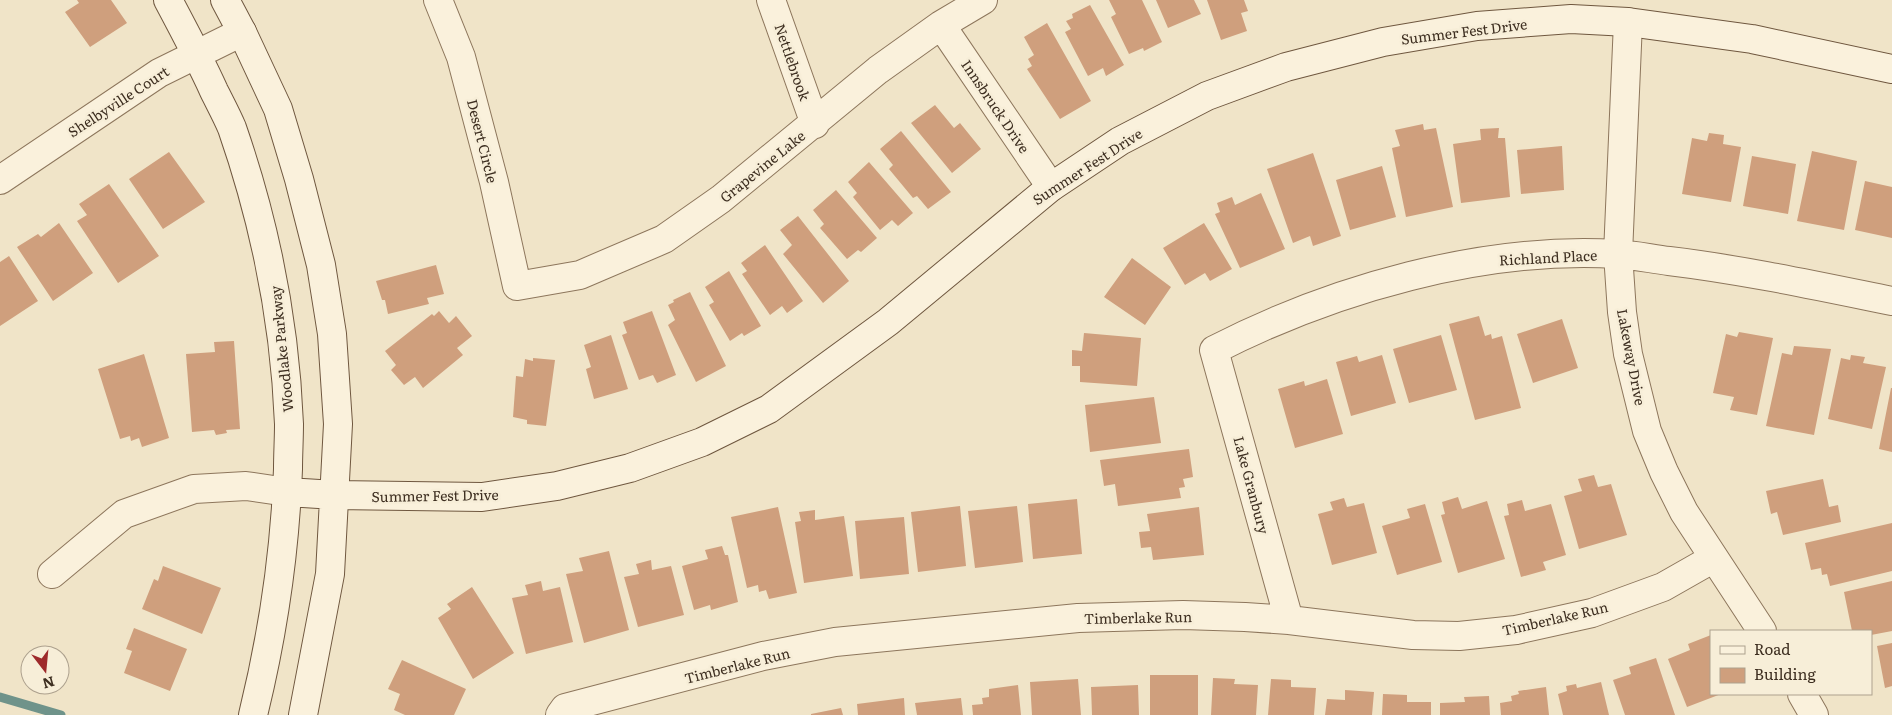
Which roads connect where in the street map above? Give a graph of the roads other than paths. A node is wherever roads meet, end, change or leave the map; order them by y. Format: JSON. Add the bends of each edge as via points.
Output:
{"nodes":[{"id":1,"x":168,"y":0,"type":"edge"},
{"id":2,"x":225,"y":0,"type":"edge"},
{"id":3,"x":438,"y":0,"type":"edge"},
{"id":4,"x":772,"y":0,"type":"edge"},
{"id":5,"x":982,"y":0,"type":"edge"},
{"id":6,"x":1628,"y":22,"type":"junction"},
{"id":7,"x":941,"y":25,"type":"junction"},
{"id":8,"x":242,"y":32,"type":"junction"},
{"id":9,"x":197,"y":54,"type":"junction"},
{"id":10,"x":1892,"y":69,"type":"edge"},
{"id":11,"x":814,"y":124,"type":"junction"},
{"id":12,"x":0,"y":180,"type":"edge"},
{"id":13,"x":1050,"y":187,"type":"junction"},
{"id":14,"x":1618,"y":254,"type":"junction"},
{"id":15,"x":517,"y":286,"type":"joint"},
{"id":16,"x":1892,"y":301,"type":"edge"},
{"id":17,"x":1214,"y":350,"type":"joint"},
{"id":18,"x":287,"y":492,"type":"junction"},
{"id":19,"x":335,"y":495,"type":"junction"},
{"id":20,"x":1714,"y":558,"type":"junction"},
{"id":21,"x":52,"y":574,"type":"dead end"},
{"id":22,"x":1289,"y":620,"type":"junction"},
{"id":23,"x":1761,"y":630,"type":"edge"},
{"id":24,"x":1803,"y":695,"type":"edge"},
{"id":25,"x":253,"y":715,"type":"edge"},
{"id":26,"x":303,"y":715,"type":"edge"},
{"id":27,"x":560,"y":715,"type":"edge"},
{"id":28,"x":1814,"y":715,"type":"edge"}],
"edges":[{"from":1,"to":9,"type":"street","name":"Woodlake Parkway"},
{"from":2,"to":8,"type":"street"},
{"from":3,"to":15,"type":"street","name":"Desert Circle","via":[[461,57]]},
{"from":4,"to":11,"type":"street","name":"Nettlebrook"},
{"from":5,"to":7,"type":"street","name":"Grapevine Lake"},
{"from":6,"to":10,"type":"street","name":"Summer Fest Drive","via":[[1752,39]]},
{"from":6,"to":13,"type":"street","name":"Summer Fest Drive","via":[[1572,19],[1477,26],[1383,42],[1286,67],[1207,96],[1120,141]]},
{"from":6,"to":14,"type":"street","name":"Lakeway Drive"},
{"from":7,"to":11,"type":"street","name":"Grapevine Lake","via":[[878,70]]},
{"from":7,"to":13,"type":"street","name":"Innsbruck Drive"},
{"from":8,"to":9,"type":"street","name":"Shelbyville Court"},
{"from":8,"to":19,"type":"street","via":[[278,109],[321,265],[332,334],[338,424]]},
{"from":9,"to":12,"type":"street","name":"Shelbyville Court","via":[[159,73]]},
{"from":9,"to":18,"type":"street","name":"Woodlake Parkway","via":[[231,127],[272,275],[282,340],[289,425]]},
{"from":11,"to":15,"type":"street","name":"Grapevine Lake","via":[[721,199],[664,239],[580,275]]},
{"from":13,"to":19,"type":"street","name":"Summer Fest Drive","via":[[888,322],[770,409],[702,442],[630,468],[557,486],[482,497]]},
{"from":14,"to":16,"type":"street","name":"Richland Place","via":[[1714,266]]},
{"from":14,"to":17,"type":"street","name":"Richland Place","via":[[1514,257],[1455,266],[1381,284],[1297,312]]},
{"from":14,"to":20,"type":"street","name":"Lakeway Drive","via":[[1628,354],[1647,431],[1684,512]]},
{"from":17,"to":22,"type":"street","name":"Lake Granbury"},
{"from":18,"to":19,"type":"street","name":"Summer Fest Drive"},
{"from":18,"to":21,"type":"street","name":"Summer Fest Drive","via":[[246,486],[194,489],[124,514]]},
{"from":18,"to":25,"type":"street","name":"Woodlake Parkway","via":[[281,574]]},
{"from":19,"to":26,"type":"street","via":[[330,574]]},
{"from":20,"to":22,"type":"street","name":"Timberlake Run","via":[[1646,594],[1592,613],[1516,630],[1459,636],[1413,635]]},
{"from":20,"to":23,"type":"street","name":"Lakeway Drive"},
{"from":22,"to":27,"type":"street","name":"Timberlake Run","via":[[1184,615],[1078,618],[834,642],[763,656],[565,708]]},
{"from":24,"to":28,"type":"street"}]}
